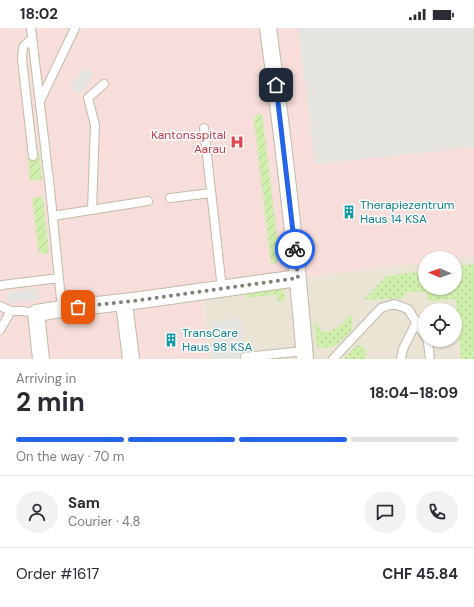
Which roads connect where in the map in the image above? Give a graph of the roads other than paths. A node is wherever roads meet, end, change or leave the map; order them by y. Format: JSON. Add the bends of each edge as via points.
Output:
{"nodes":[{"id":1,"x":31,"y":28,"type":"edge"},
{"id":2,"x":75,"y":28,"type":"edge"},
{"id":3,"x":268,"y":28,"type":"edge"},
{"id":4,"x":32,"y":38,"type":"junction"},
{"id":5,"x":104,"y":84,"type":"dead end"},
{"id":6,"x":40,"y":99,"type":"junction"},
{"id":7,"x":204,"y":128,"type":"dead end"},
{"id":8,"x":33,"y":156,"type":"dead end"},
{"id":9,"x":211,"y":193,"type":"junction"},
{"id":10,"x":170,"y":198,"type":"dead end"},
{"id":11,"x":148,"y":201,"type":"dead end"},
{"id":12,"x":92,"y":210,"type":"junction"},
{"id":13,"x":53,"y":216,"type":"junction"},
{"id":14,"x":59,"y":278,"type":"junction"},
{"id":15,"x":298,"y":278,"type":"junction"},
{"id":16,"x":0,"y":286,"type":"edge"},
{"id":17,"x":222,"y":289,"type":"junction"},
{"id":18,"x":124,"y":302,"type":"junction"},
{"id":19,"x":0,"y":306,"type":"edge"},
{"id":20,"x":62,"y":309,"type":"junction"},
{"id":21,"x":10,"y":312,"type":"junction"},
{"id":22,"x":36,"y":313,"type":"junction"},
{"id":23,"x":417,"y":321,"type":"joint"},
{"id":24,"x":0,"y":330,"type":"edge"},
{"id":25,"x":428,"y":347,"type":"edge"},
{"id":26,"x":304,"y":355,"type":"edge"},
{"id":27,"x":245,"y":357,"type":"dead end"},
{"id":28,"x":41,"y":359,"type":"edge"},
{"id":29,"x":131,"y":359,"type":"edge"},
{"id":30,"x":333,"y":359,"type":"edge"},
{"id":31,"x":401,"y":359,"type":"edge"},
{"id":32,"x":430,"y":359,"type":"edge"}],
"edges":[{"from":1,"to":4,"type":"lane"},
{"from":2,"to":6,"type":"lane"},
{"from":3,"to":15,"type":"street"},
{"from":4,"to":6,"type":"lane"},
{"from":4,"to":8,"type":"lane","via":[[23,47],[22,59]]},
{"from":5,"to":12,"type":"lane","via":[[88,98],[95,124]]},
{"from":6,"to":13,"type":"lane"},
{"from":7,"to":9,"type":"lane"},
{"from":9,"to":10,"type":"lane"},
{"from":9,"to":17,"type":"lane"},
{"from":11,"to":12,"type":"lane"},
{"from":12,"to":13,"type":"lane"},
{"from":13,"to":14,"type":"lane"},
{"from":14,"to":16,"type":"lane"},
{"from":14,"to":20,"type":"lane"},
{"from":15,"to":17,"type":"street"},
{"from":15,"to":26,"type":"street"},
{"from":17,"to":18,"type":"street"},
{"from":18,"to":20,"type":"street"},
{"from":18,"to":29,"type":"street"},
{"from":19,"to":21,"type":"lane"},
{"from":20,"to":22,"type":"street"},
{"from":21,"to":22,"type":"lane"},
{"from":21,"to":24,"type":"lane"},
{"from":22,"to":28,"type":"street"},
{"from":23,"to":30,"type":"lane","via":[[408,309],[394,304],[380,308]]},
{"from":23,"to":31,"type":"lane","via":[[403,348]]},
{"from":25,"to":32,"type":"lane"},
{"from":26,"to":27,"type":"lane"}]}
